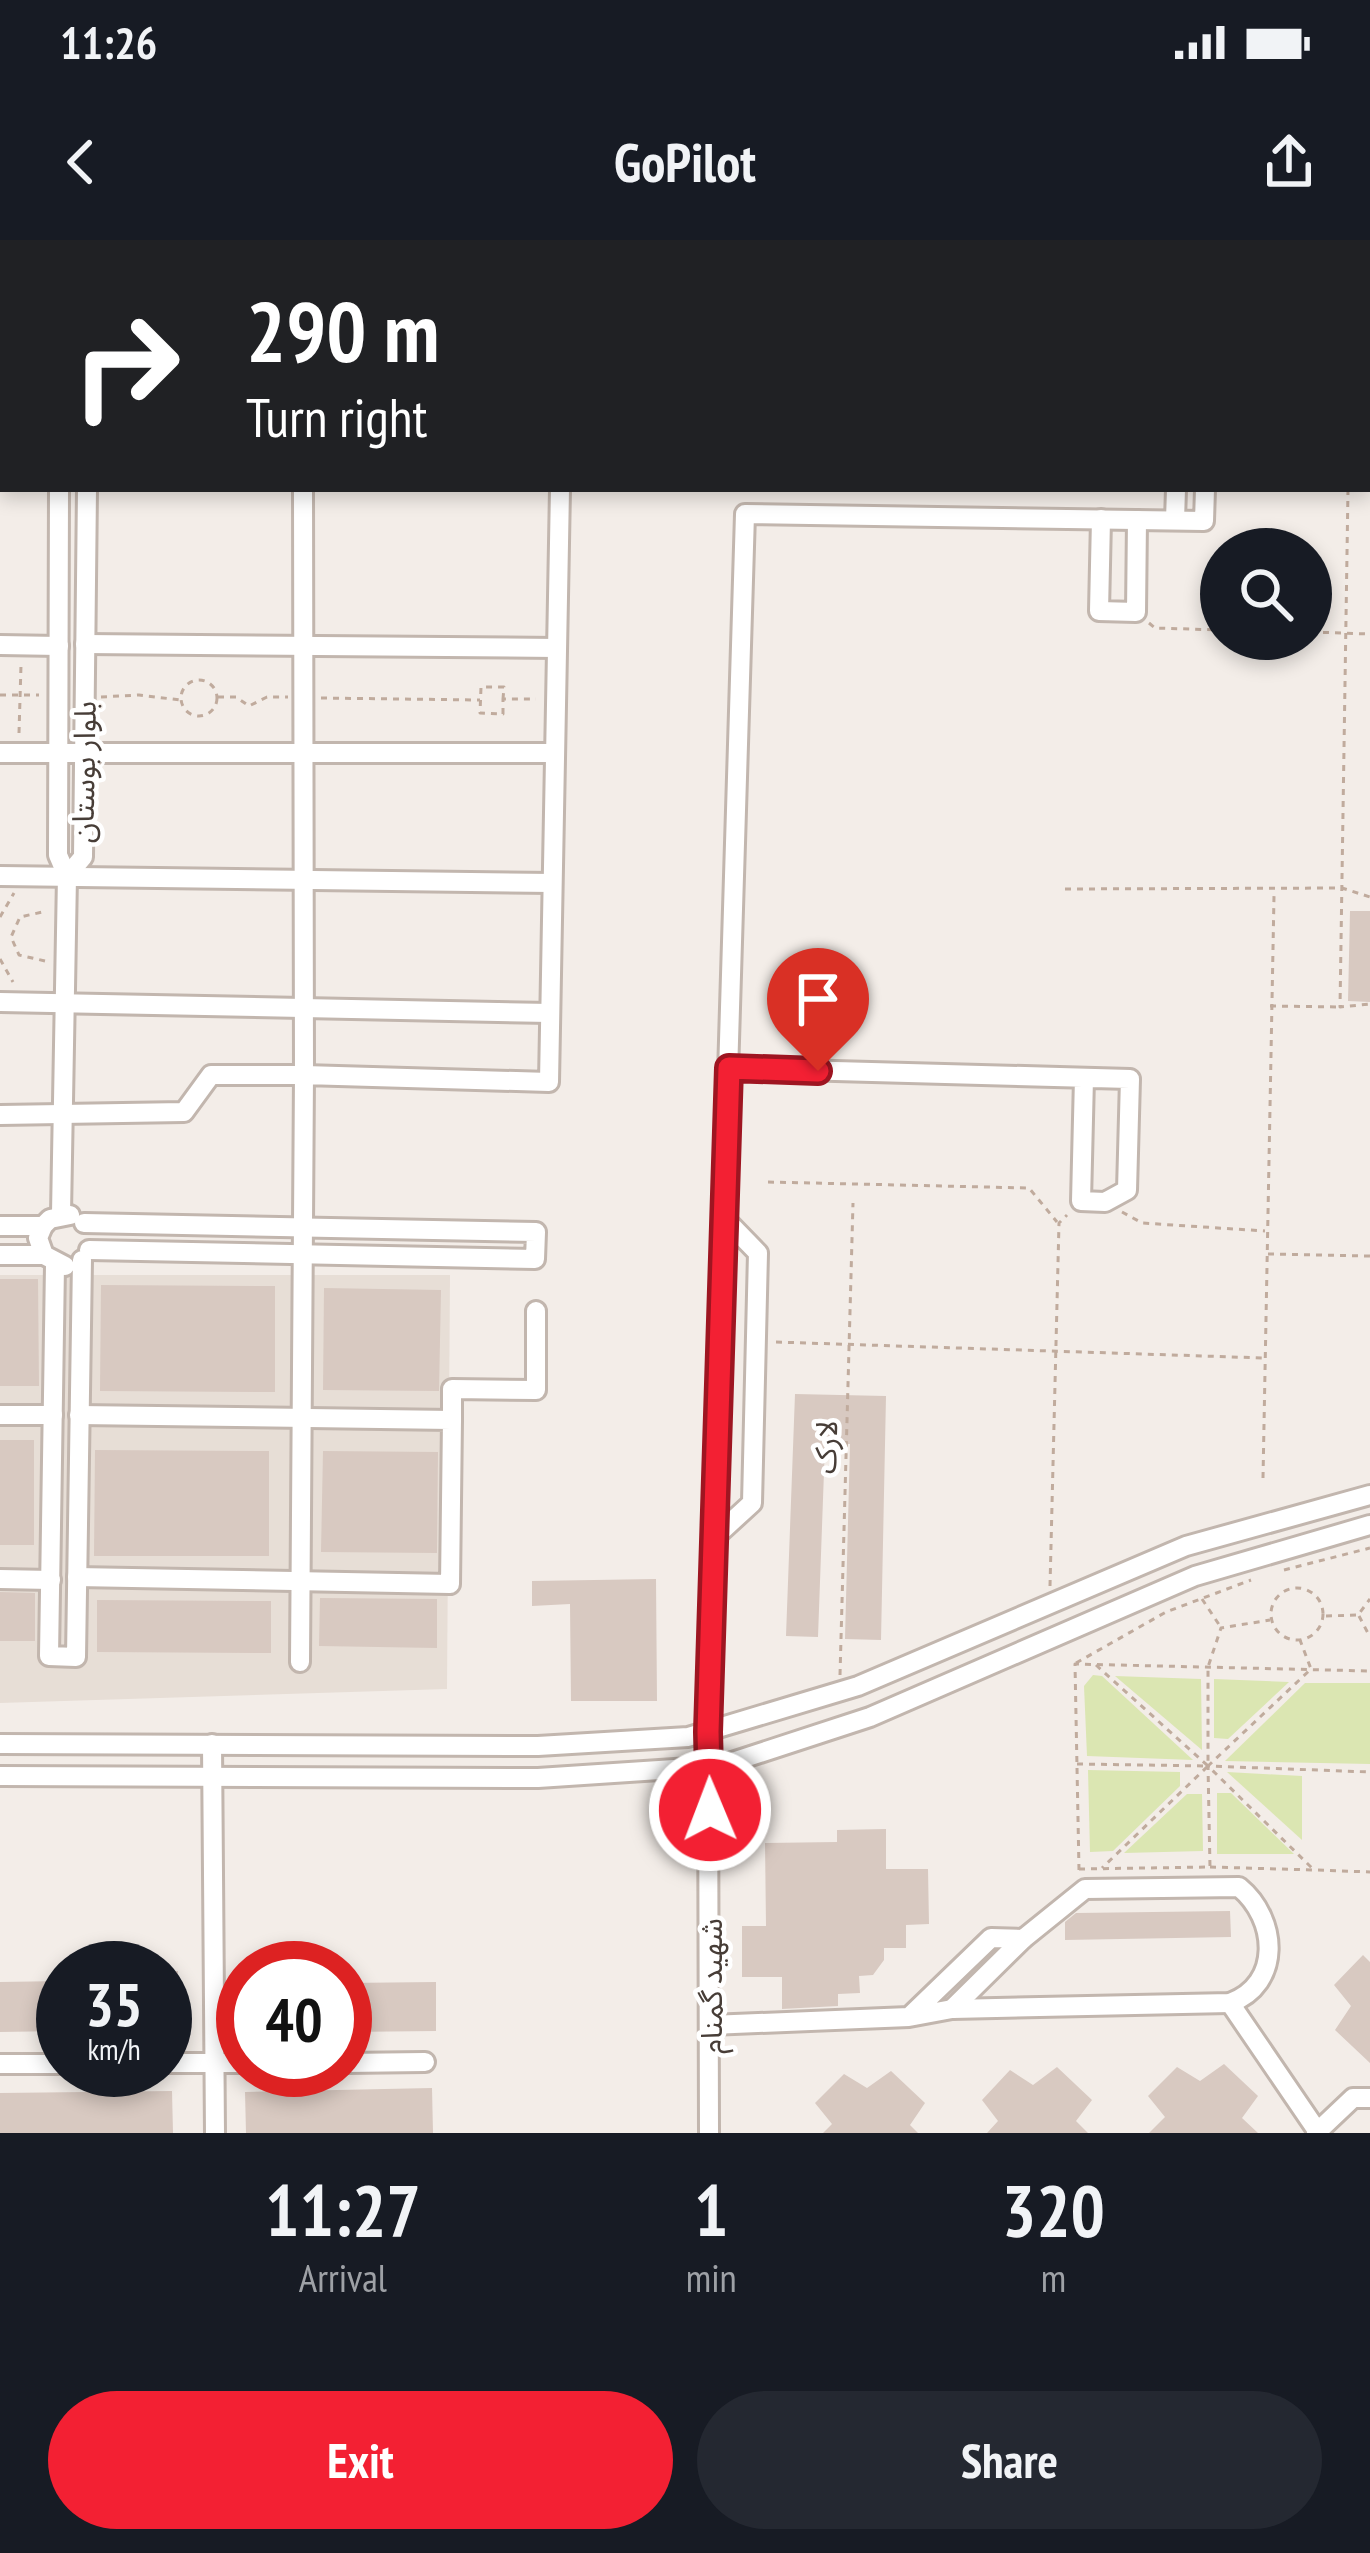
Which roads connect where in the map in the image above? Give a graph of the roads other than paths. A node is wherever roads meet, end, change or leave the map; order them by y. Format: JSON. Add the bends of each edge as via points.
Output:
{"nodes":[{"id":1,"x":59,"y":492,"type":"edge"},
{"id":2,"x":87,"y":492,"type":"edge"},
{"id":3,"x":303,"y":492,"type":"edge"},
{"id":4,"x":560,"y":492,"type":"edge"},
{"id":5,"x":1176,"y":492,"type":"edge"},
{"id":6,"x":1205,"y":492,"type":"edge"},
{"id":7,"x":1100,"y":519,"type":"junction"},
{"id":8,"x":1137,"y":520,"type":"junction"},
{"id":9,"x":1175,"y":520,"type":"junction"},
{"id":10,"x":85,"y":644,"type":"junction"},
{"id":11,"x":0,"y":645,"type":"edge"},
{"id":12,"x":59,"y":646,"type":"junction"},
{"id":13,"x":303,"y":646,"type":"junction"},
{"id":14,"x":557,"y":648,"type":"junction"},
{"id":15,"x":9,"y":753,"type":"edge"},
{"id":16,"x":59,"y":753,"type":"junction"},
{"id":17,"x":83,"y":753,"type":"junction"},
{"id":18,"x":304,"y":753,"type":"junction"},
{"id":19,"x":555,"y":753,"type":"junction"},
{"id":20,"x":0,"y":876,"type":"edge"},
{"id":21,"x":67,"y":876,"type":"junction"},
{"id":22,"x":304,"y":878,"type":"junction"},
{"id":23,"x":552,"y":883,"type":"junction"},
{"id":24,"x":0,"y":1002,"type":"edge"},
{"id":25,"x":64,"y":1003,"type":"junction"},
{"id":26,"x":304,"y":1008,"type":"junction"},
{"id":27,"x":550,"y":1012,"type":"junction"},
{"id":28,"x":729,"y":1068,"type":"junction"},
{"id":29,"x":304,"y":1076,"type":"junction"},
{"id":30,"x":1084,"y":1078,"type":"junction"},
{"id":31,"x":0,"y":1115,"type":"edge"},
{"id":32,"x":62,"y":1115,"type":"junction"},
{"id":33,"x":62,"y":1214,"type":"junction"},
{"id":34,"x":724,"y":1219,"type":"junction"},
{"id":35,"x":84,"y":1223,"type":"junction"},
{"id":36,"x":0,"y":1226,"type":"edge"},
{"id":37,"x":43,"y":1226,"type":"junction"},
{"id":38,"x":303,"y":1227,"type":"junction"},
{"id":39,"x":303,"y":1254,"type":"junction"},
{"id":40,"x":0,"y":1255,"type":"edge"},
{"id":41,"x":86,"y":1255,"type":"junction"},
{"id":42,"x":50,"y":1260,"type":"junction"},
{"id":43,"x":536,"y":1311,"type":"dead end"},
{"id":44,"x":0,"y":1414,"type":"edge"},
{"id":45,"x":53,"y":1415,"type":"junction"},
{"id":46,"x":79,"y":1415,"type":"junction"},
{"id":47,"x":302,"y":1418,"type":"junction"},
{"id":48,"x":452,"y":1420,"type":"junction"},
{"id":49,"x":1370,"y":1496,"type":"edge"},
{"id":50,"x":1370,"y":1525,"type":"edge"},
{"id":51,"x":716,"y":1536,"type":"junction"},
{"id":52,"x":77,"y":1577,"type":"junction"},
{"id":53,"x":0,"y":1579,"type":"edge"},
{"id":54,"x":51,"y":1580,"type":"junction"},
{"id":55,"x":301,"y":1580,"type":"junction"},
{"id":56,"x":300,"y":1662,"type":"dead end"},
{"id":57,"x":708,"y":1732,"type":"junction"},
{"id":58,"x":0,"y":1744,"type":"edge"},
{"id":59,"x":212,"y":1744,"type":"junction"},
{"id":60,"x":710,"y":1767,"type":"junction"},
{"id":61,"x":0,"y":1776,"type":"edge"},
{"id":62,"x":213,"y":1777,"type":"junction"},
{"id":63,"x":1023,"y":1940,"type":"junction"},
{"id":64,"x":1230,"y":2003,"type":"junction"},
{"id":65,"x":952,"y":2009,"type":"junction"},
{"id":66,"x":909,"y":2018,"type":"junction"},
{"id":67,"x":710,"y":2026,"type":"junction"},
{"id":68,"x":372,"y":2062,"type":"edge"},
{"id":69,"x":425,"y":2062,"type":"dead end"},
{"id":70,"x":192,"y":2063,"type":"edge"},
{"id":71,"x":214,"y":2063,"type":"junction"},
{"id":72,"x":0,"y":2064,"type":"edge"},
{"id":73,"x":36,"y":2064,"type":"edge"},
{"id":74,"x":1370,"y":2098,"type":"edge"},
{"id":75,"x":1317,"y":2132,"type":"edge"},
{"id":76,"x":215,"y":2133,"type":"edge"},
{"id":77,"x":709,"y":2133,"type":"edge"}],
"edges":[{"from":1,"to":12,"type":"street","name":"بلوار بوستان"},
{"from":2,"to":10,"type":"street","name":"بلوار بوستان"},
{"from":3,"to":13,"type":"street"},
{"from":4,"to":14,"type":"street"},
{"from":5,"to":9,"type":"street"},
{"from":6,"to":9,"type":"street","via":[[1204,520]]},
{"from":7,"to":8,"type":"street"},
{"from":7,"to":8,"type":"street","via":[[1099,611],[1136,612]]},
{"from":7,"to":28,"type":"street","name":"شهید گمنام","via":[[745,514]]},
{"from":8,"to":9,"type":"street"},
{"from":10,"to":13,"type":"street"},
{"from":10,"to":17,"type":"street","name":"بلوار بوستان"},
{"from":11,"to":12,"type":"street"},
{"from":12,"to":16,"type":"street","name":"بلوار بوستان"},
{"from":13,"to":14,"type":"street"},
{"from":13,"to":18,"type":"street"},
{"from":14,"to":19,"type":"street"},
{"from":15,"to":16,"type":"street"},
{"from":16,"to":17,"type":"street"},
{"from":16,"to":21,"type":"street","name":"بلوار بوستان","via":[[58,856]]},
{"from":17,"to":18,"type":"street"},
{"from":17,"to":21,"type":"street","name":"بلوار بوستان","via":[[82,857]]},
{"from":18,"to":19,"type":"street"},
{"from":18,"to":22,"type":"street"},
{"from":19,"to":23,"type":"street"},
{"from":20,"to":21,"type":"street"},
{"from":21,"to":22,"type":"street"},
{"from":21,"to":25,"type":"street"},
{"from":22,"to":23,"type":"street"},
{"from":22,"to":26,"type":"street"},
{"from":23,"to":27,"type":"street"},
{"from":24,"to":25,"type":"street"},
{"from":25,"to":26,"type":"street"},
{"from":25,"to":32,"type":"street"},
{"from":26,"to":27,"type":"street"},
{"from":26,"to":29,"type":"street"},
{"from":27,"to":29,"type":"street","via":[[549,1082]]},
{"from":28,"to":30,"type":"street"},
{"from":28,"to":34,"type":"street","name":"شهید گمنام"},
{"from":29,"to":32,"type":"street","via":[[211,1075],[184,1112]]},
{"from":29,"to":38,"type":"street"},
{"from":30,"to":30,"type":"street","via":[[1130,1079],[1127,1190],[1105,1202],[1081,1201]]},
{"from":31,"to":32,"type":"street"},
{"from":32,"to":33,"type":"street"},
{"from":33,"to":35,"type":"street"},
{"from":33,"to":37,"type":"street"},
{"from":34,"to":51,"type":"street","name":"شهید گمنام"},
{"from":34,"to":51,"type":"street","via":[[758,1253],[752,1503]]},
{"from":35,"to":38,"type":"street"},
{"from":35,"to":41,"type":"street"},
{"from":36,"to":37,"type":"street"},
{"from":37,"to":42,"type":"street","via":[[38,1238]]},
{"from":38,"to":39,"type":"street"},
{"from":38,"to":39,"type":"street","via":[[536,1232],[535,1258]]},
{"from":39,"to":41,"type":"street"},
{"from":39,"to":47,"type":"street"},
{"from":40,"to":42,"type":"street"},
{"from":41,"to":42,"type":"street"},
{"from":41,"to":46,"type":"street"},
{"from":42,"to":45,"type":"street"},
{"from":43,"to":48,"type":"street","via":[[536,1390],[452,1389]]},
{"from":44,"to":45,"type":"street"},
{"from":45,"to":54,"type":"street"},
{"from":46,"to":47,"type":"street"},
{"from":46,"to":52,"type":"street"},
{"from":47,"to":48,"type":"street"},
{"from":47,"to":55,"type":"street"},
{"from":48,"to":55,"type":"street","via":[[450,1584]]},
{"from":49,"to":57,"type":"street","via":[[1186,1546],[840,1692]]},
{"from":50,"to":60,"type":"street","via":[[1195,1576],[869,1717]]},
{"from":51,"to":57,"type":"street","name":"شهید گمنام"},
{"from":52,"to":54,"type":"street","via":[[76,1657],[49,1656]]},
{"from":52,"to":55,"type":"street"},
{"from":53,"to":54,"type":"street"},
{"from":55,"to":56,"type":"street"},
{"from":57,"to":59,"type":"street","via":[[538,1746]]},
{"from":57,"to":60,"type":"street","name":"شهید گمنام"},
{"from":58,"to":59,"type":"street"},
{"from":59,"to":62,"type":"street"},
{"from":60,"to":62,"type":"street","via":[[538,1778]]},
{"from":60,"to":67,"type":"street","name":"شهید گمنام"},
{"from":61,"to":62,"type":"street"},
{"from":62,"to":71,"type":"street"},
{"from":63,"to":64,"type":"street","via":[[1082,1879],[1239,1887],[1258,1903],[1269,1930],[1267,1971],[1253,1995]]},
{"from":63,"to":65,"type":"street"},
{"from":63,"to":66,"type":"street","via":[[991,1938]]},
{"from":64,"to":65,"type":"street"},
{"from":64,"to":75,"type":"street"},
{"from":65,"to":66,"type":"street"},
{"from":66,"to":67,"type":"street"},
{"from":67,"to":77,"type":"street","name":"شهید گمنام"},
{"from":68,"to":69,"type":"street"},
{"from":70,"to":71,"type":"street"},
{"from":71,"to":76,"type":"street"},
{"from":72,"to":73,"type":"street"},
{"from":74,"to":75,"type":"street","via":[[1353,2098]]}]}
